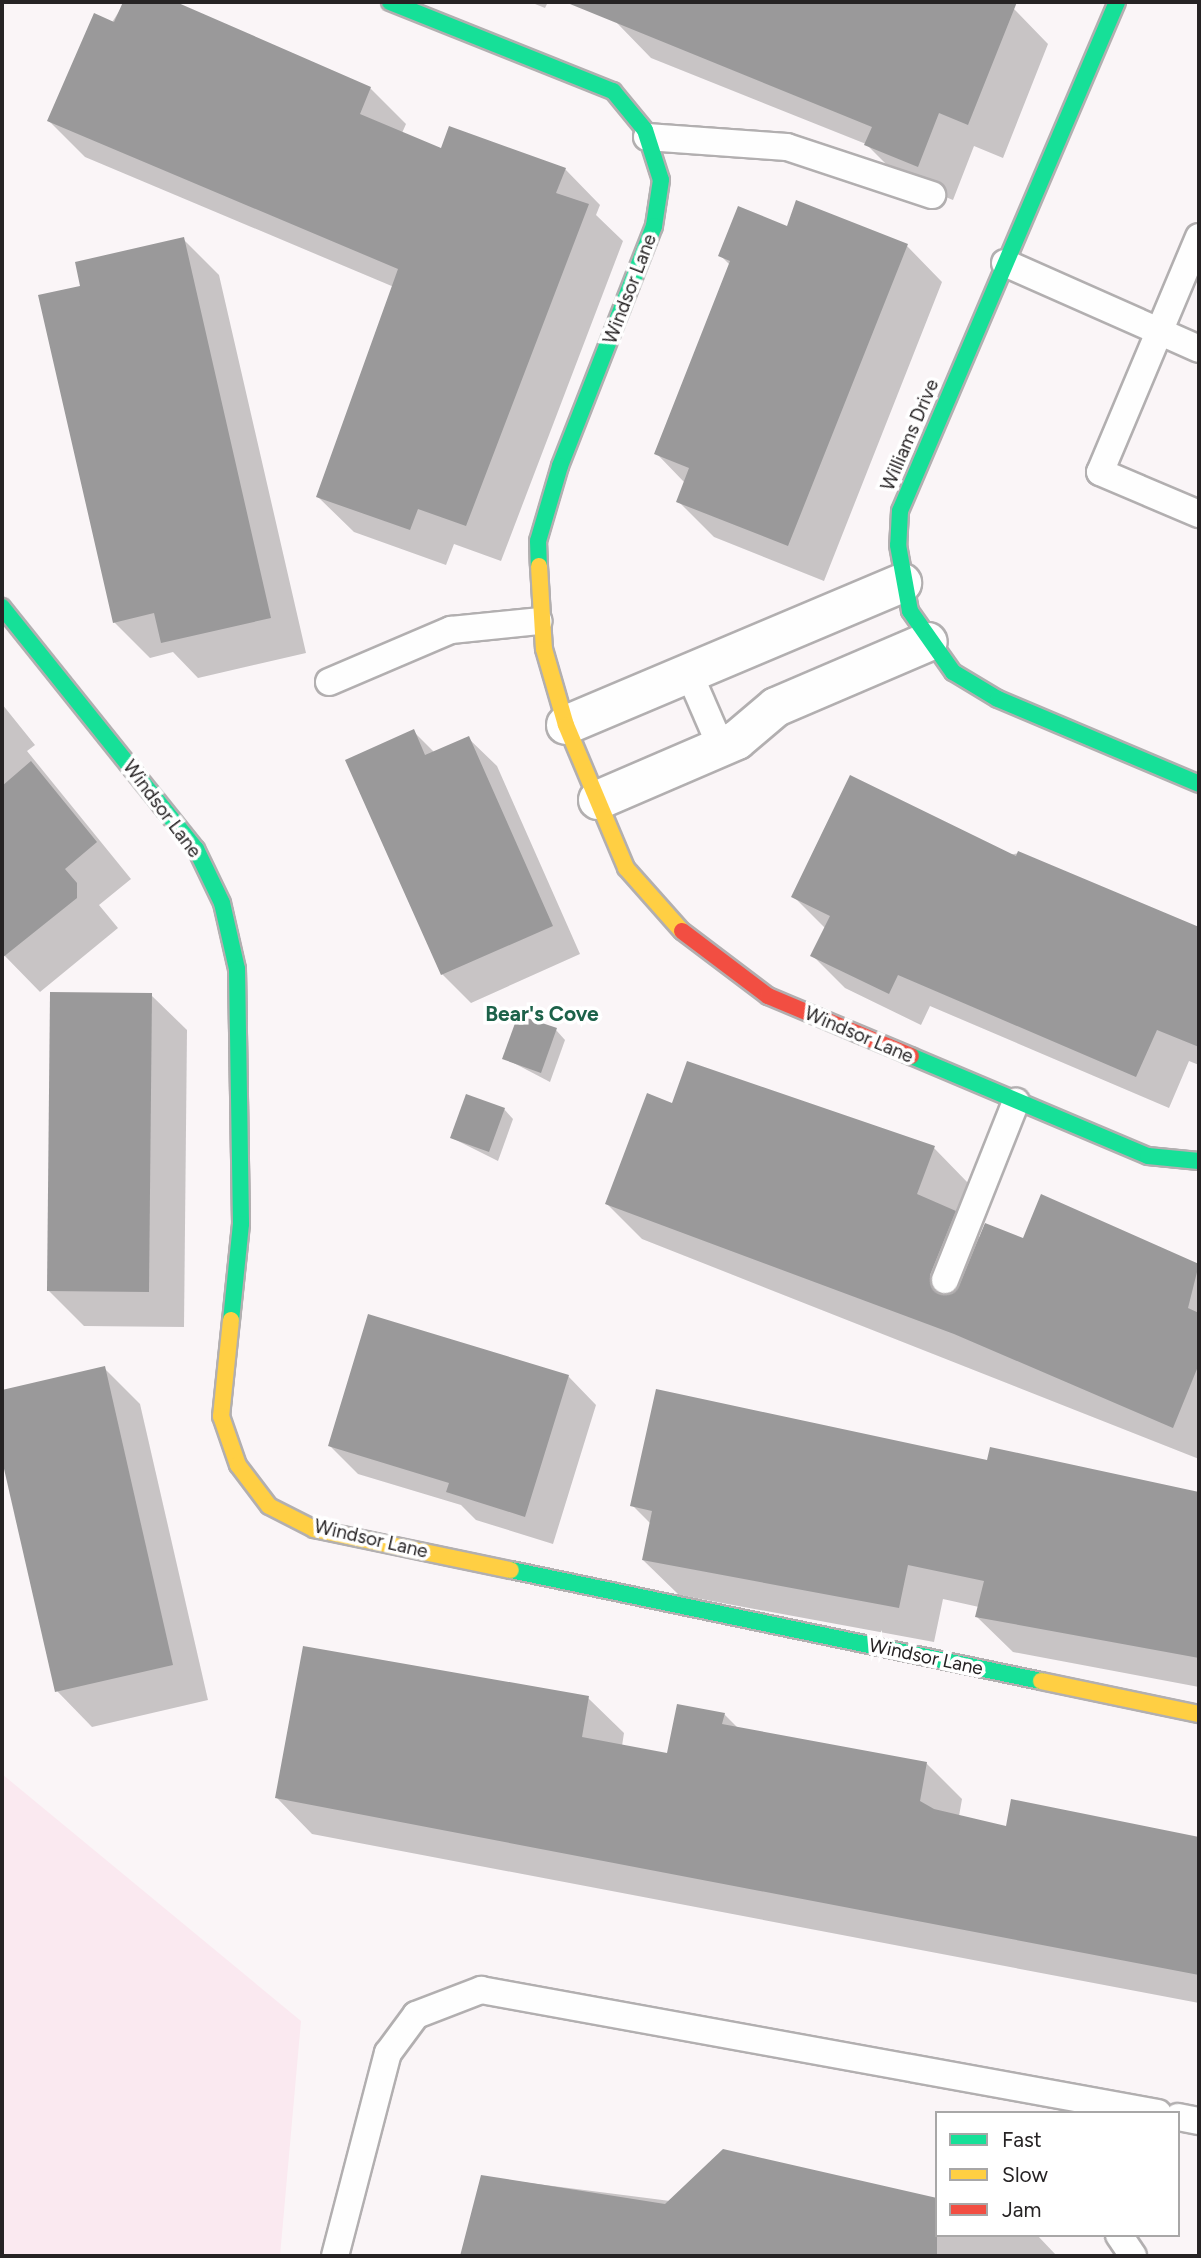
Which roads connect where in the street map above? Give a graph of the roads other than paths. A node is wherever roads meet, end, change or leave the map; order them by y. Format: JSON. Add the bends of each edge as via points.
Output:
{"nodes":[{"id":1,"x":390,"y":2,"type":"edge"},
{"id":2,"x":1116,"y":2,"type":"edge"},
{"id":3,"x":647,"y":137,"type":"junction"},
{"id":4,"x":932,"y":195,"type":"dead end"},
{"id":5,"x":1199,"y":237,"type":"edge"},
{"id":6,"x":1005,"y":263,"type":"junction"},
{"id":7,"x":1158,"y":332,"type":"junction"},
{"id":8,"x":1199,"y":349,"type":"edge"},
{"id":9,"x":1199,"y":514,"type":"edge"},
{"id":10,"x":902,"y":583,"type":"junction"},
{"id":11,"x":2,"y":607,"type":"edge"},
{"id":12,"x":539,"y":621,"type":"junction"},
{"id":13,"x":928,"y":642,"type":"junction"},
{"id":14,"x":689,"y":673,"type":"junction"},
{"id":15,"x":329,"y":682,"type":"dead end"},
{"id":16,"x":566,"y":725,"type":"junction"},
{"id":17,"x":721,"y":747,"type":"junction"},
{"id":18,"x":1199,"y":784,"type":"edge"},
{"id":19,"x":598,"y":800,"type":"junction"},
{"id":20,"x":1016,"y":1101,"type":"junction"},
{"id":21,"x":1199,"y":1161,"type":"edge"},
{"id":22,"x":945,"y":1280,"type":"dead end"},
{"id":23,"x":1199,"y":1714,"type":"edge"},
{"id":24,"x":1142,"y":2111,"type":"edge"},
{"id":25,"x":1180,"y":2117,"type":"edge"},
{"id":26,"x":1199,"y":2120,"type":"edge"},
{"id":27,"x":1120,"y":2237,"type":"edge"},
{"id":28,"x":335,"y":2256,"type":"edge"},
{"id":29,"x":1133,"y":2256,"type":"edge"}],
"edges":[{"from":1,"to":3,"type":"street","name":"Windsor Lane","via":[[613,91]]},
{"from":2,"to":6,"type":"street","name":"Williams Drive"},
{"from":3,"to":4,"type":"lane","via":[[787,147]]},
{"from":3,"to":12,"type":"street","name":"Windsor Lane","via":[[661,180],[654,226],[560,466],[538,541]]},
{"from":5,"to":7,"type":"lane"},
{"from":6,"to":7,"type":"lane"},
{"from":6,"to":10,"type":"street","name":"Williams Drive","via":[[901,511]]},
{"from":7,"to":8,"type":"lane"},
{"from":7,"to":9,"type":"lane","via":[[1100,472]]},
{"from":10,"to":13,"type":"street","name":"Williams Drive"},
{"from":10,"to":14,"type":"street"},
{"from":11,"to":23,"type":"street","name":"Windsor Lane","via":[[196,849],[222,903],[237,969],[241,1224],[221,1416],[237,1465],[269,1506],[314,1529]]},
{"from":12,"to":15,"type":"lane","via":[[451,629]]},
{"from":12,"to":16,"type":"street","name":"Windsor Lane"},
{"from":13,"to":17,"type":"street","via":[[776,706]]},
{"from":13,"to":18,"type":"street","name":"Williams Drive","via":[[953,672],[998,699]]},
{"from":14,"to":16,"type":"street"},
{"from":14,"to":17,"type":"lane"},
{"from":16,"to":19,"type":"street","name":"Windsor Lane"},
{"from":17,"to":19,"type":"street"},
{"from":19,"to":20,"type":"street","name":"Windsor Lane","via":[[626,868],[665,918],[710,958],[768,996]]},
{"from":20,"to":21,"type":"street","name":"Windsor Lane","via":[[1148,1156]]},
{"from":20,"to":22,"type":"lane"},
{"from":24,"to":28,"type":"lane","via":[[481,1990],[416,2015],[388,2053]]},
{"from":25,"to":26,"type":"lane"},
{"from":27,"to":29,"type":"lane"}]}
